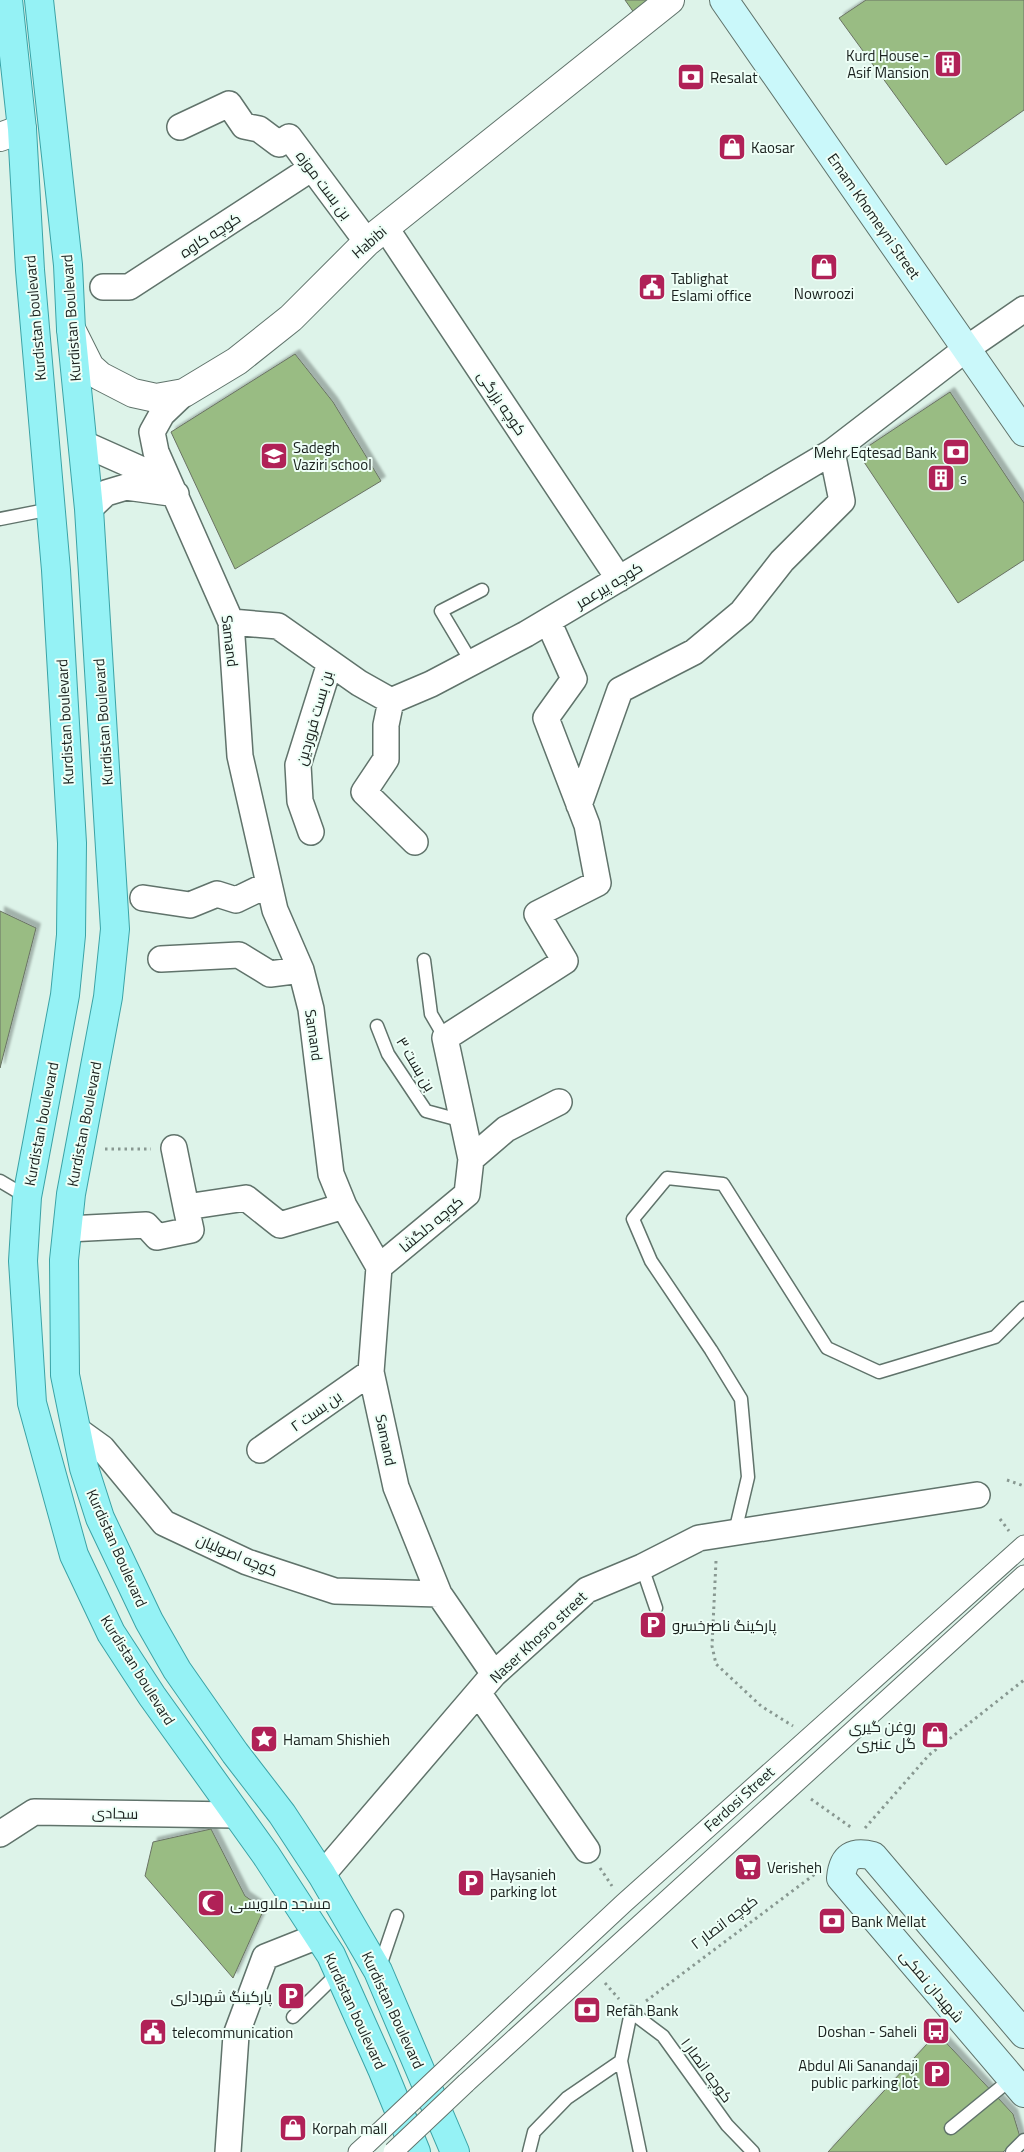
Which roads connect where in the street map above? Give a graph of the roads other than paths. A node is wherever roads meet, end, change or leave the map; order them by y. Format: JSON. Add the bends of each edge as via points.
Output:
{"nodes":[{"id":1,"x":8,"y":0,"type":"edge"},
{"id":2,"x":40,"y":0,"type":"edge"},
{"id":3,"x":670,"y":0,"type":"edge"},
{"id":4,"x":724,"y":0,"type":"edge"},
{"id":5,"x":8,"y":71,"type":"edge"},
{"id":6,"x":180,"y":128,"type":"dead end"},
{"id":7,"x":11,"y":133,"type":"edge"},
{"id":8,"x":312,"y":168,"type":"junction"},
{"id":9,"x":376,"y":235,"type":"junction"},
{"id":10,"x":103,"y":287,"type":"dead end"},
{"id":11,"x":1024,"y":309,"type":"edge"},
{"id":12,"x":71,"y":329,"type":"junction"},
{"id":13,"x":966,"y":349,"type":"junction"},
{"id":14,"x":184,"y":393,"type":"junction"},
{"id":15,"x":1024,"y":432,"type":"edge"},
{"id":16,"x":82,"y":443,"type":"junction"},
{"id":17,"x":832,"y":452,"type":"junction"},
{"id":18,"x":176,"y":494,"type":"junction"},
{"id":19,"x":51,"y":509,"type":"junction"},
{"id":20,"x":89,"y":509,"type":"junction"},
{"id":21,"x":0,"y":519,"type":"edge"},
{"id":22,"x":619,"y":579,"type":"junction"},
{"id":23,"x":482,"y":590,"type":"dead end"},
{"id":24,"x":548,"y":621,"type":"junction"},
{"id":25,"x":231,"y":622,"type":"junction"},
{"id":26,"x":330,"y":663,"type":"junction"},
{"id":27,"x":472,"y":663,"type":"junction"},
{"id":28,"x":391,"y":701,"type":"junction"},
{"id":29,"x":580,"y":805,"type":"junction"},
{"id":30,"x":311,"y":832,"type":"dead end"},
{"id":31,"x":415,"y":842,"type":"dead end"},
{"id":32,"x":269,"y":884,"type":"junction"},
{"id":33,"x":143,"y":898,"type":"dead end"},
{"id":34,"x":161,"y":959,"type":"dead end"},
{"id":35,"x":424,"y":960,"type":"dead end"},
{"id":36,"x":301,"y":970,"type":"junction"},
{"id":37,"x":377,"y":1026,"type":"dead end"},
{"id":38,"x":445,"y":1038,"type":"junction"},
{"id":39,"x":559,"y":1102,"type":"dead end"},
{"id":40,"x":463,"y":1121,"type":"junction"},
{"id":41,"x":174,"y":1148,"type":"road end"},
{"id":42,"x":471,"y":1159,"type":"junction"},
{"id":43,"x":0,"y":1181,"type":"edge"},
{"id":44,"x":28,"y":1197,"type":"junction"},
{"id":45,"x":344,"y":1206,"type":"junction"},
{"id":46,"x":188,"y":1219,"type":"junction"},
{"id":47,"x":68,"y":1229,"type":"junction"},
{"id":48,"x":379,"y":1267,"type":"junction"},
{"id":49,"x":1024,"y":1308,"type":"edge"},
{"id":50,"x":371,"y":1372,"type":"junction"},
{"id":51,"x":77,"y":1430,"type":"junction"},
{"id":52,"x":260,"y":1450,"type":"dead end"},
{"id":53,"x":976,"y":1495,"type":"dead end"},
{"id":54,"x":735,"y":1532,"type":"junction"},
{"id":55,"x":1024,"y":1545,"type":"edge"},
{"id":56,"x":642,"y":1567,"type":"junction"},
{"id":57,"x":1024,"y":1575,"type":"edge"},
{"id":58,"x":439,"y":1594,"type":"junction"},
{"id":59,"x":656,"y":1608,"type":"dead end"},
{"id":60,"x":494,"y":1674,"type":"junction"},
{"id":61,"x":479,"y":1694,"type":"junction"},
{"id":62,"x":236,"y":1815,"type":"junction"},
{"id":63,"x":0,"y":1834,"type":"edge"},
{"id":64,"x":587,"y":1850,"type":"road end"},
{"id":65,"x":322,"y":1875,"type":"junction"},
{"id":66,"x":397,"y":1916,"type":"dead end"},
{"id":67,"x":318,"y":1936,"type":"junction"},
{"id":68,"x":378,"y":1971,"type":"junction"},
{"id":69,"x":339,"y":1972,"type":"junction"},
{"id":70,"x":293,"y":2017,"type":"dead end"},
{"id":71,"x":1024,"y":2034,"type":"edge"},
{"id":72,"x":621,"y":2061,"type":"junction"},
{"id":73,"x":1018,"y":2086,"type":"edge"},
{"id":74,"x":951,"y":2128,"type":"dead end"},
{"id":75,"x":1024,"y":2140,"type":"edge"},
{"id":76,"x":363,"y":2147,"type":"edge"},
{"id":77,"x":228,"y":2152,"type":"edge"},
{"id":78,"x":393,"y":2152,"type":"edge"},
{"id":79,"x":416,"y":2152,"type":"edge"},
{"id":80,"x":455,"y":2152,"type":"edge"},
{"id":81,"x":529,"y":2152,"type":"edge"},
{"id":82,"x":640,"y":2152,"type":"edge"},
{"id":83,"x":752,"y":2152,"type":"edge"},
{"id":84,"x":1012,"y":2152,"type":"edge"}],
"edges":[{"from":1,"to":5,"type":"main road","name":"Kurdistan boulevard"},
{"from":2,"to":12,"type":"main road","name":"Kurdistan Boulevard","via":[[68,265]]},
{"from":3,"to":9,"type":"street","name":"Habibi"},
{"from":4,"to":13,"type":"main road","name":"Emam Khomeyni Street"},
{"from":5,"to":7,"type":"main road","name":"Kurdistan boulevard"},
{"from":6,"to":8,"type":"street","name":"بن بست موزه","via":[[229,104],[244,126],[259,129],[279,144],[288,137]]},
{"from":7,"to":19,"type":"main road","name":"Kurdistan boulevard","via":[[30,270]]},
{"from":8,"to":9,"type":"street","name":"بن بست موزه"},
{"from":8,"to":10,"type":"street","name":"کوچه کاوه","via":[[129,287]]},
{"from":9,"to":14,"type":"street","name":"Habibi","via":[[291,318],[237,361]]},
{"from":9,"to":22,"type":"street","name":"کوچه بزرگی"},
{"from":11,"to":13,"type":"street","name":"کوچه پیرعمر"},
{"from":12,"to":14,"type":"street","name":"Habibi","via":[[90,367],[100,376],[133,393],[156,398]]},
{"from":12,"to":16,"type":"main road","name":"Kurdistan Boulevard"},
{"from":13,"to":15,"type":"main road","name":"Emam Khomeyni Street"},
{"from":13,"to":17,"type":"street","name":"کوچه پیرعمر"},
{"from":14,"to":18,"type":"street","name":"Samand","via":[[162,414],[152,432],[156,452]]},
{"from":16,"to":18,"type":"street","via":[[138,468]]},
{"from":16,"to":20,"type":"main road","name":"Kurdistan Boulevard"},
{"from":17,"to":22,"type":"street","name":"کوچه پیرعمر"},
{"from":17,"to":29,"type":"street","via":[[842,500],[782,561],[742,612],[694,652],[620,690]]},
{"from":18,"to":20,"type":"street","via":[[126,487],[106,493]]},
{"from":18,"to":25,"type":"street","name":"Samand"},
{"from":19,"to":21,"type":"lane"},
{"from":19,"to":44,"type":"main road","name":"Kurdistan boulevard","via":[[72,843],[71,935],[65,995]]},
{"from":20,"to":47,"type":"main road","name":"Kurdistan Boulevard","via":[[115,929],[108,998],[71,1194]]},
{"from":22,"to":24,"type":"street","name":"کوچه پیرعمر"},
{"from":23,"to":27,"type":"lane","via":[[441,611]]},
{"from":24,"to":27,"type":"street","name":"کوچه پیرعمر"},
{"from":24,"to":29,"type":"street","via":[[574,679],[546,718]]},
{"from":25,"to":26,"type":"street","via":[[278,626]]},
{"from":25,"to":32,"type":"street","name":"Samand","via":[[240,756]]},
{"from":26,"to":28,"type":"street"},
{"from":26,"to":30,"type":"street","name":"بن بست فروردین","via":[[298,765],[300,801]]},
{"from":27,"to":28,"type":"street","name":"کوچه پیرعمر"},
{"from":28,"to":31,"type":"street","via":[[386,725],[386,758],[364,792]]},
{"from":29,"to":38,"type":"street","via":[[598,883],[537,914],[565,961]]},
{"from":32,"to":33,"type":"street","via":[[236,900],[218,894],[190,905]]},
{"from":32,"to":36,"type":"street","name":"Samand","via":[[275,910]]},
{"from":34,"to":36,"type":"street","via":[[239,955],[270,974]]},
{"from":35,"to":38,"type":"lane","via":[[431,1014]]},
{"from":36,"to":45,"type":"street","name":"Samand","via":[[311,1009],[331,1174]]},
{"from":37,"to":40,"type":"lane","name":"بن بست ۳","via":[[388,1054],[426,1111]]},
{"from":38,"to":40,"type":"street","name":"کوچه دلگشا"},
{"from":39,"to":42,"type":"street","via":[[506,1129]]},
{"from":40,"to":42,"type":"street","name":"کوچه دلگشا"},
{"from":41,"to":46,"type":"street"},
{"from":42,"to":48,"type":"street","name":"کوچه دلگشا","via":[[467,1194]]},
{"from":43,"to":44,"type":"lane"},
{"from":44,"to":62,"type":"main road","name":"Kurdistan boulevard","via":[[23,1261],[32,1403],[74,1555],[111,1633]]},
{"from":45,"to":46,"type":"street","via":[[280,1225],[246,1198]]},
{"from":45,"to":48,"type":"street","name":"Samand"},
{"from":46,"to":47,"type":"street","via":[[157,1237],[146,1225]]},
{"from":47,"to":51,"type":"main road","name":"Kurdistan Boulevard","via":[[64,1260],[65,1375]]},
{"from":48,"to":50,"type":"street","name":"Samand"},
{"from":49,"to":54,"type":"lane","via":[[995,1337],[879,1372],[827,1348],[723,1184],[667,1178],[633,1218],[652,1260],[741,1400],[748,1477]]},
{"from":50,"to":52,"type":"street","name":"بن بست ۲"},
{"from":50,"to":58,"type":"street","name":"Samand","via":[[396,1487]]},
{"from":51,"to":58,"type":"street","name":"کوچه اصولیان","via":[[102,1448],[164,1523],[247,1562],[335,1591]]},
{"from":51,"to":65,"type":"main road","name":"Kurdistan Boulevard","via":[[84,1468],[100,1518],[149,1621],[177,1670],[282,1814]]},
{"from":53,"to":54,"type":"street","name":"Naser Khosro street"},
{"from":54,"to":56,"type":"street","name":"Naser Khosro street","via":[[699,1538]]},
{"from":55,"to":76,"type":"street","name":"Ferdosi Street","bridge":true,"via":[[624,1902]]},
{"from":56,"to":59,"type":"lane"},
{"from":56,"to":60,"type":"street","name":"Naser Khosro street","via":[[587,1590]]},
{"from":57,"to":78,"type":"street","name":"Ferdosi Street","bridge":true},
{"from":58,"to":60,"type":"street","name":"Samand"},
{"from":60,"to":61,"type":"street","name":"Naser Khosro street"},
{"from":61,"to":64,"type":"street"},
{"from":61,"to":65,"type":"street","name":"Naser Khosro street"},
{"from":62,"to":63,"type":"street","name":"سجادی","via":[[34,1812]]},
{"from":62,"to":67,"type":"main road","name":"Kurdistan boulevard"},
{"from":65,"to":68,"type":"main road","name":"Kurdistan Boulevard"},
{"from":66,"to":68,"type":"lane"},
{"from":67,"to":69,"type":"main road","name":"Kurdistan boulevard"},
{"from":67,"to":77,"type":"street","via":[[265,1957],[236,2035]]},
{"from":68,"to":80,"type":"main road","name":"Kurdistan Boulevard"},
{"from":69,"to":70,"type":"lane"},
{"from":69,"to":79,"type":"main road","name":"Kurdistan boulevard"},
{"from":71,"to":73,"type":"main road","name":"شهیدان نمکی","via":[[869,1848],[863,1854],[847,1859],[842,1865],[841,1878]]},
{"from":72,"to":81,"type":"lane","via":[[567,2098],[534,2132]]},
{"from":72,"to":82,"type":"lane"},
{"from":72,"to":83,"type":"lane","name":"کوچه انصار ۱","via":[[631,2012],[663,2036],[727,2124]]},
{"from":73,"to":74,"type":"lane"},
{"from":75,"to":84,"type":"lane"}]}
